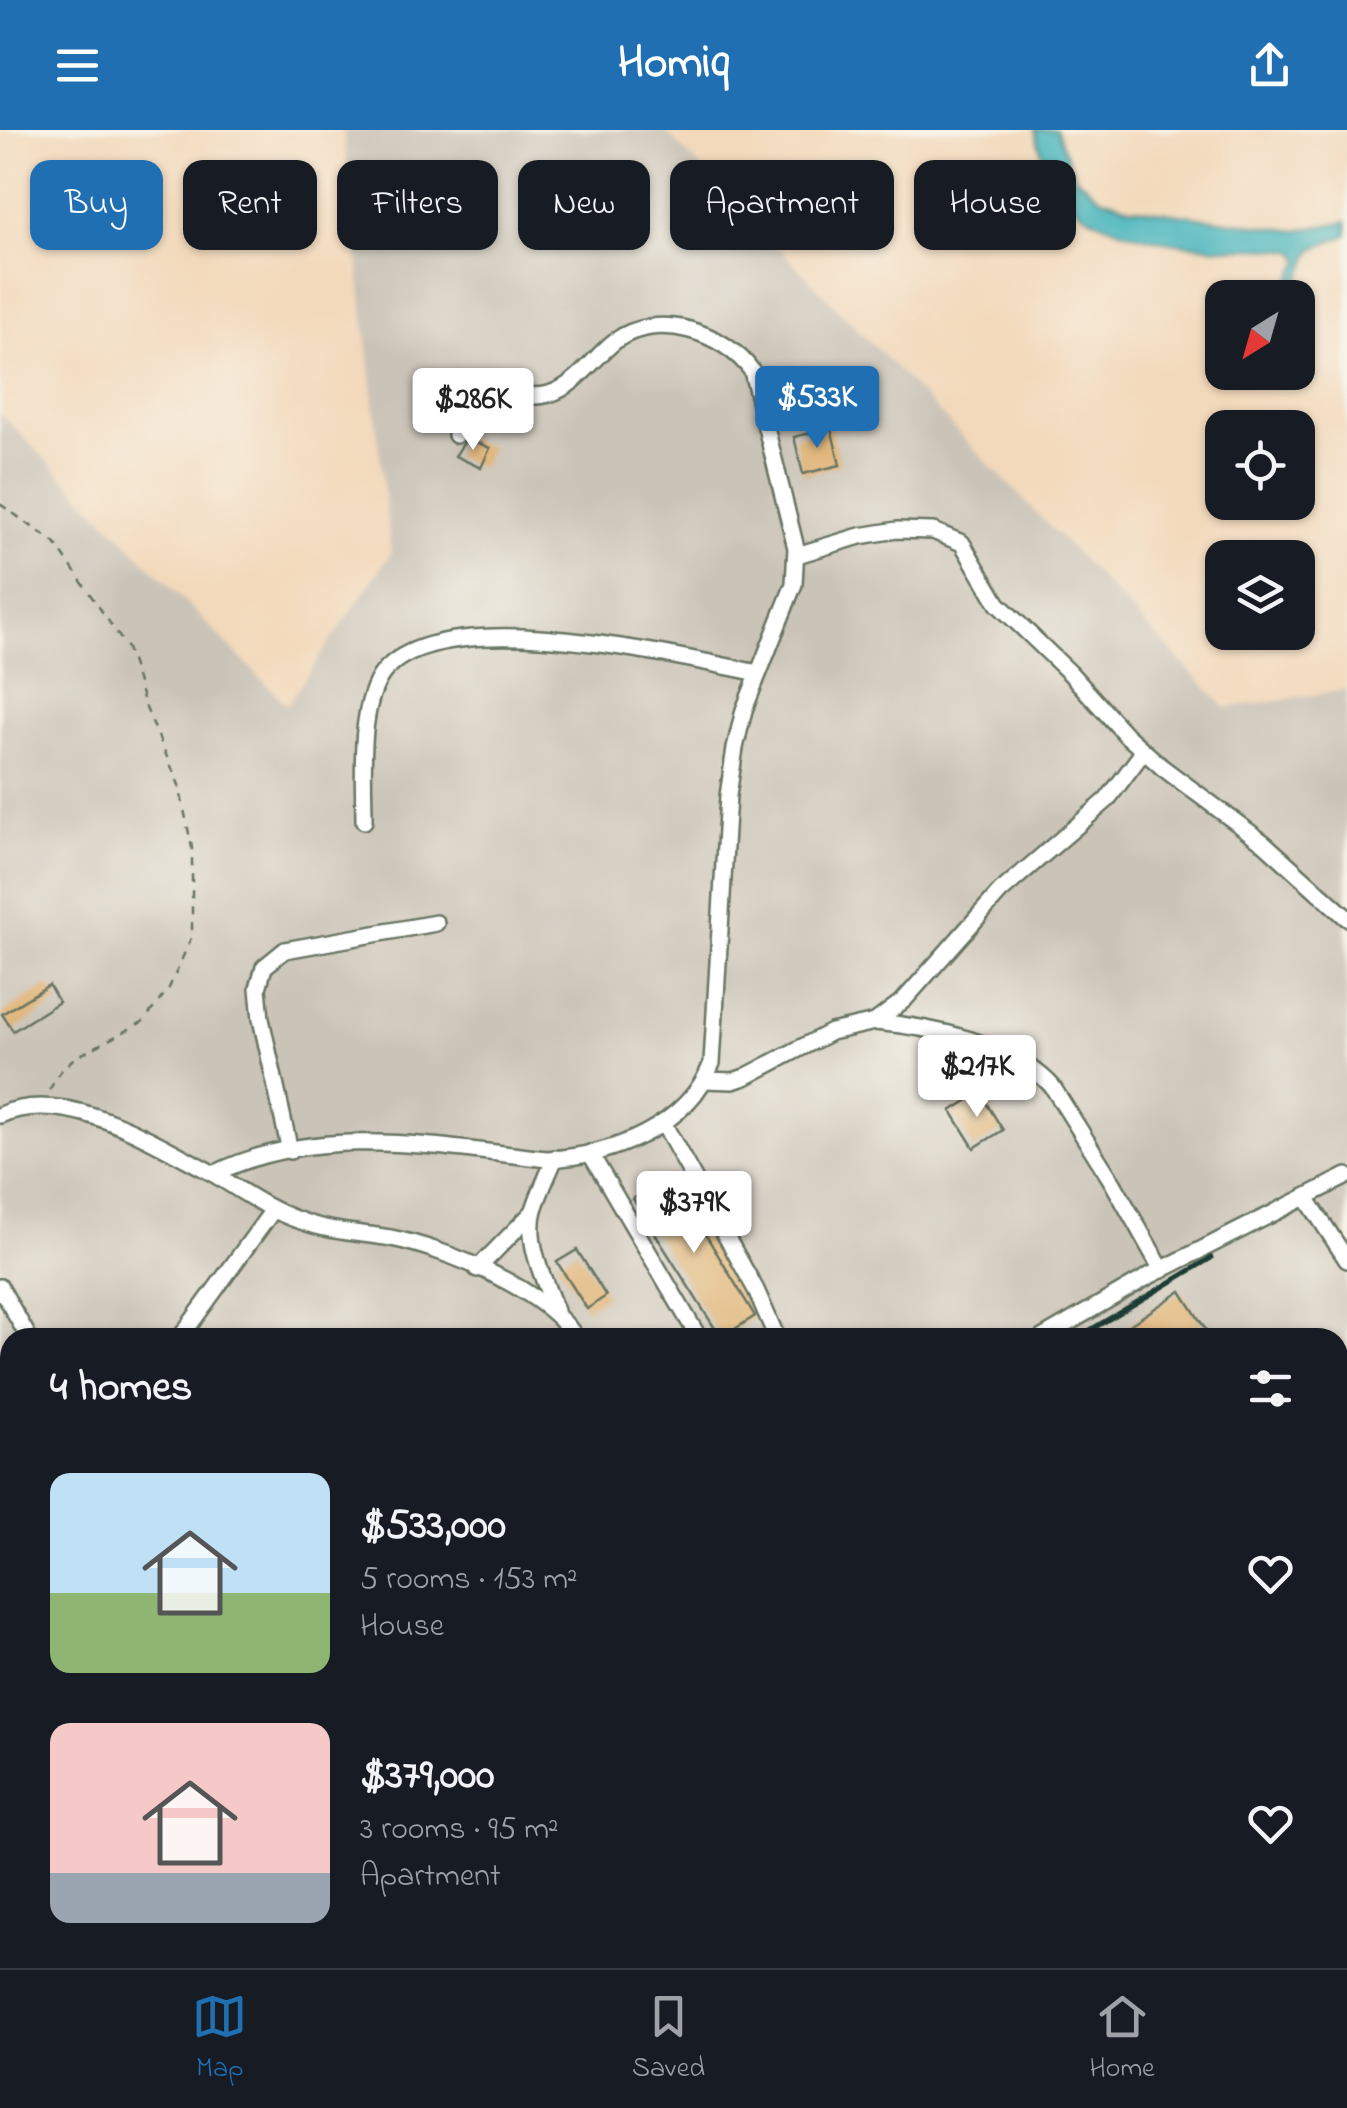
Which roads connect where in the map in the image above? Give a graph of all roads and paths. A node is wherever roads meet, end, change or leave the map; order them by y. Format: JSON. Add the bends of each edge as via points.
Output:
{"nodes":[{"id":1,"x":456,"y":436,"type":"dead end"},
{"id":2,"x":0,"y":504,"type":"edge"},
{"id":3,"x":797,"y":555,"type":"junction"},
{"id":4,"x":758,"y":673,"type":"junction"},
{"id":5,"x":1143,"y":752,"type":"junction"},
{"id":6,"x":364,"y":821,"type":"dead end"},
{"id":7,"x":1347,"y":918,"type":"edge"},
{"id":8,"x":436,"y":923,"type":"dead end"},
{"id":9,"x":875,"y":1022,"type":"junction"},
{"id":10,"x":705,"y":1080,"type":"junction"},
{"id":11,"x":42,"y":1105,"type":"junction"},
{"id":12,"x":0,"y":1114,"type":"edge"},
{"id":13,"x":663,"y":1124,"type":"junction"},
{"id":14,"x":290,"y":1151,"type":"junction"},
{"id":15,"x":590,"y":1153,"type":"junction"},
{"id":16,"x":555,"y":1158,"type":"junction"},
{"id":17,"x":214,"y":1174,"type":"junction"},
{"id":18,"x":1347,"y":1176,"type":"edge"},
{"id":19,"x":1306,"y":1198,"type":"junction"},
{"id":20,"x":273,"y":1210,"type":"junction"},
{"id":21,"x":532,"y":1213,"type":"junction"},
{"id":22,"x":1347,"y":1260,"type":"edge"},
{"id":23,"x":477,"y":1269,"type":"junction"},
{"id":24,"x":1162,"y":1270,"type":"junction"},
{"id":25,"x":0,"y":1287,"type":"edge"},
{"id":26,"x":558,"y":1316,"type":"junction"},
{"id":27,"x":23,"y":1328,"type":"edge"},
{"id":28,"x":187,"y":1328,"type":"edge"},
{"id":29,"x":568,"y":1328,"type":"edge"},
{"id":30,"x":693,"y":1328,"type":"edge"},
{"id":31,"x":774,"y":1328,"type":"edge"},
{"id":32,"x":1060,"y":1328,"type":"edge"}],
"edges":[{"from":1,"to":3,"type":"lane","via":[[467,405],[478,396],[546,395],[570,384],[624,336],[656,327],[695,332],[735,351],[752,371]]},
{"from":2,"to":11,"type":"path","via":[[55,543],[126,648],[179,785],[192,848],[192,936],[169,988],[144,1022],[73,1059]]},
{"from":3,"to":4,"type":"lane","via":[[794,584]]},
{"from":3,"to":5,"type":"lane","via":[[897,530],[954,537],[969,550],[998,604]]},
{"from":4,"to":6,"type":"lane","via":[[626,647],[520,636],[449,642],[404,655],[382,675],[369,711]]},
{"from":4,"to":10,"type":"lane","via":[[728,796],[716,1024]]},
{"from":5,"to":7,"type":"lane","via":[[1264,843]]},
{"from":5,"to":9,"type":"lane","via":[[1107,800],[1000,892],[904,1000]]},
{"from":8,"to":14,"type":"lane","via":[[285,950],[264,967],[258,988],[262,1019]]},
{"from":9,"to":10,"type":"lane","via":[[831,1032],[745,1077]]},
{"from":9,"to":24,"type":"lane","via":[[958,1038],[1015,1056],[1040,1072]]},
{"from":10,"to":13,"type":"lane"},
{"from":11,"to":12,"type":"lane"},
{"from":11,"to":17,"type":"lane","via":[[126,1129]]},
{"from":13,"to":15,"type":"lane"},
{"from":13,"to":31,"type":"lane"},
{"from":14,"to":16,"type":"lane","via":[[404,1143]]},
{"from":14,"to":17,"type":"lane"},
{"from":15,"to":16,"type":"lane"},
{"from":15,"to":30,"type":"lane"},
{"from":16,"to":21,"type":"lane"},
{"from":17,"to":20,"type":"lane"},
{"from":18,"to":19,"type":"lane"},
{"from":19,"to":22,"type":"lane"},
{"from":19,"to":24,"type":"lane"},
{"from":20,"to":23,"type":"lane","via":[[328,1229],[431,1248]]},
{"from":20,"to":28,"type":"lane"},
{"from":21,"to":23,"type":"lane"},
{"from":21,"to":26,"type":"lane","via":[[538,1260]]},
{"from":23,"to":26,"type":"lane"},
{"from":24,"to":32,"type":"lane"},
{"from":25,"to":27,"type":"lane"},
{"from":26,"to":29,"type":"lane"}]}
